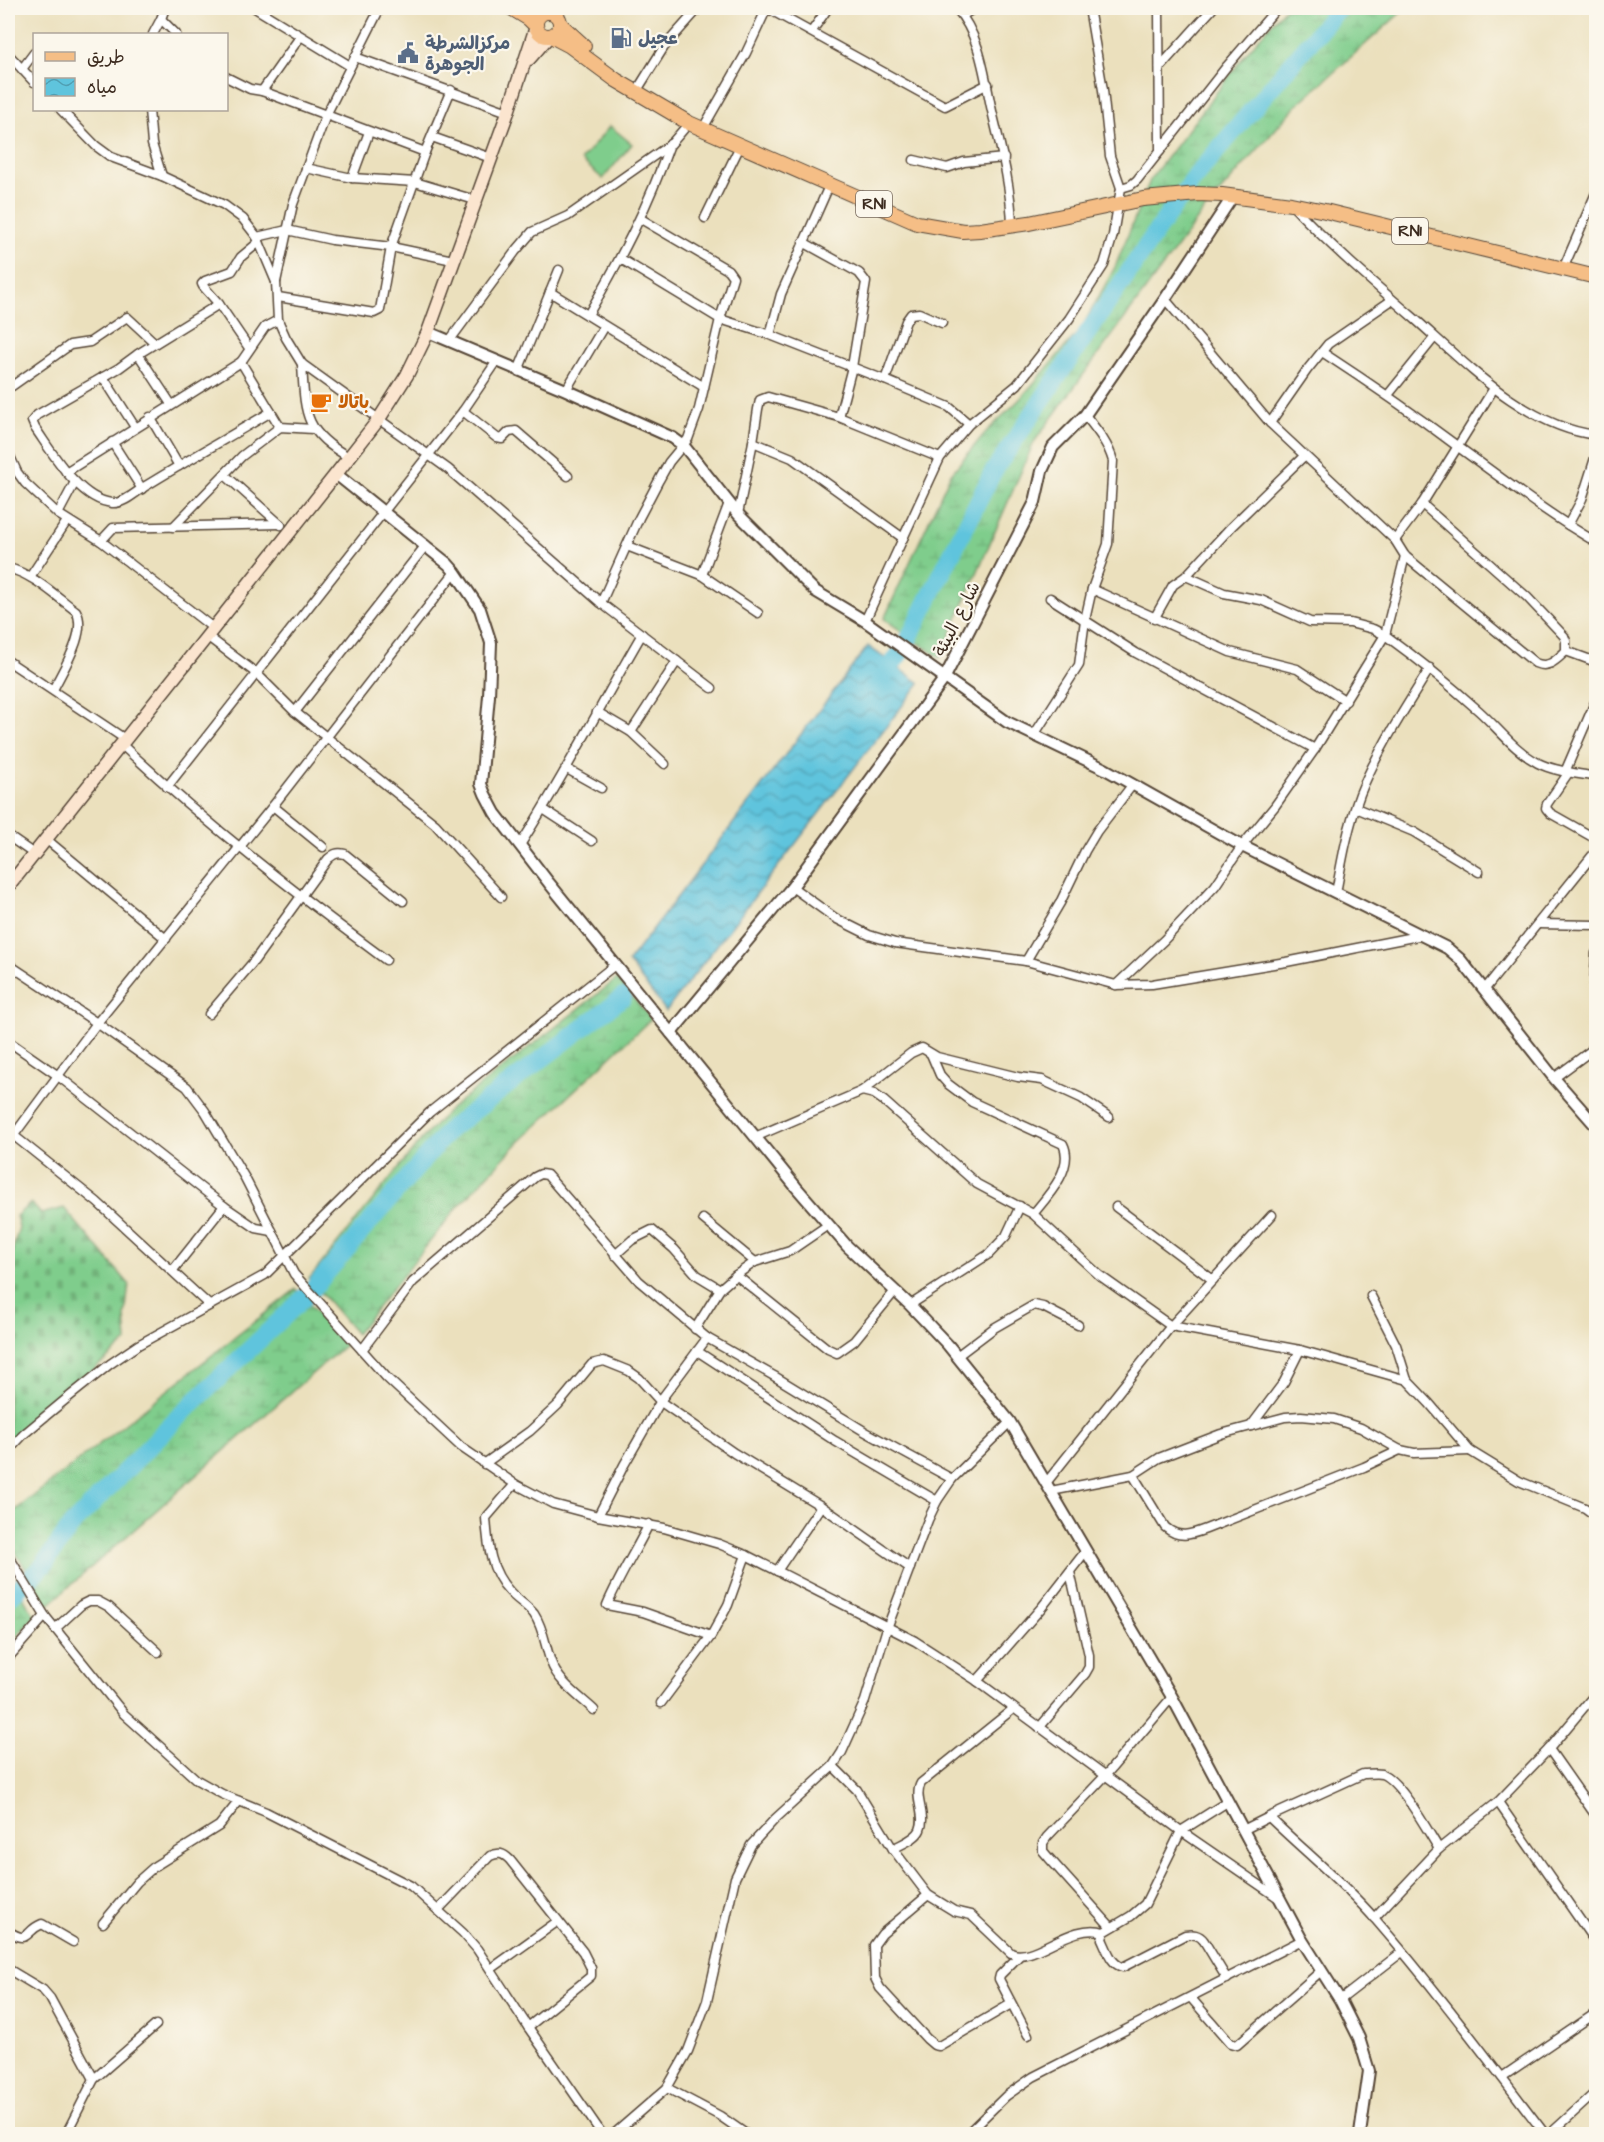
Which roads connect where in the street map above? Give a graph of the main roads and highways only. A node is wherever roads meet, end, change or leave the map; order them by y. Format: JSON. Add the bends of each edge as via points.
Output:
{"nodes":[{"id":1,"x":511,"y":8,"type":"edge"},
{"id":2,"x":550,"y":18,"type":"edge"},
{"id":3,"x":536,"y":26,"type":"junction"},
{"id":4,"x":525,"y":65,"type":"junction"},
{"id":5,"x":1596,"y":277,"type":"edge"},
{"id":6,"x":8,"y":887,"type":"edge"}],
"edges":[{"from":1,"to":3,"type":"main road"},
{"from":2,"to":3,"type":"main road","via":[[536,19]]},
{"from":2,"to":4,"type":"main road"},
{"from":2,"to":5,"type":"main road","number":"RN1","via":[[630,88],[689,123],[917,223],[963,231],[1143,199],[1188,194],[1227,196],[1291,204],[1401,228]]},
{"from":3,"to":4,"type":"main road"},
{"from":4,"to":6,"type":"main road","via":[[428,332],[407,375],[379,419],[336,474],[284,528],[210,632]]}]}
